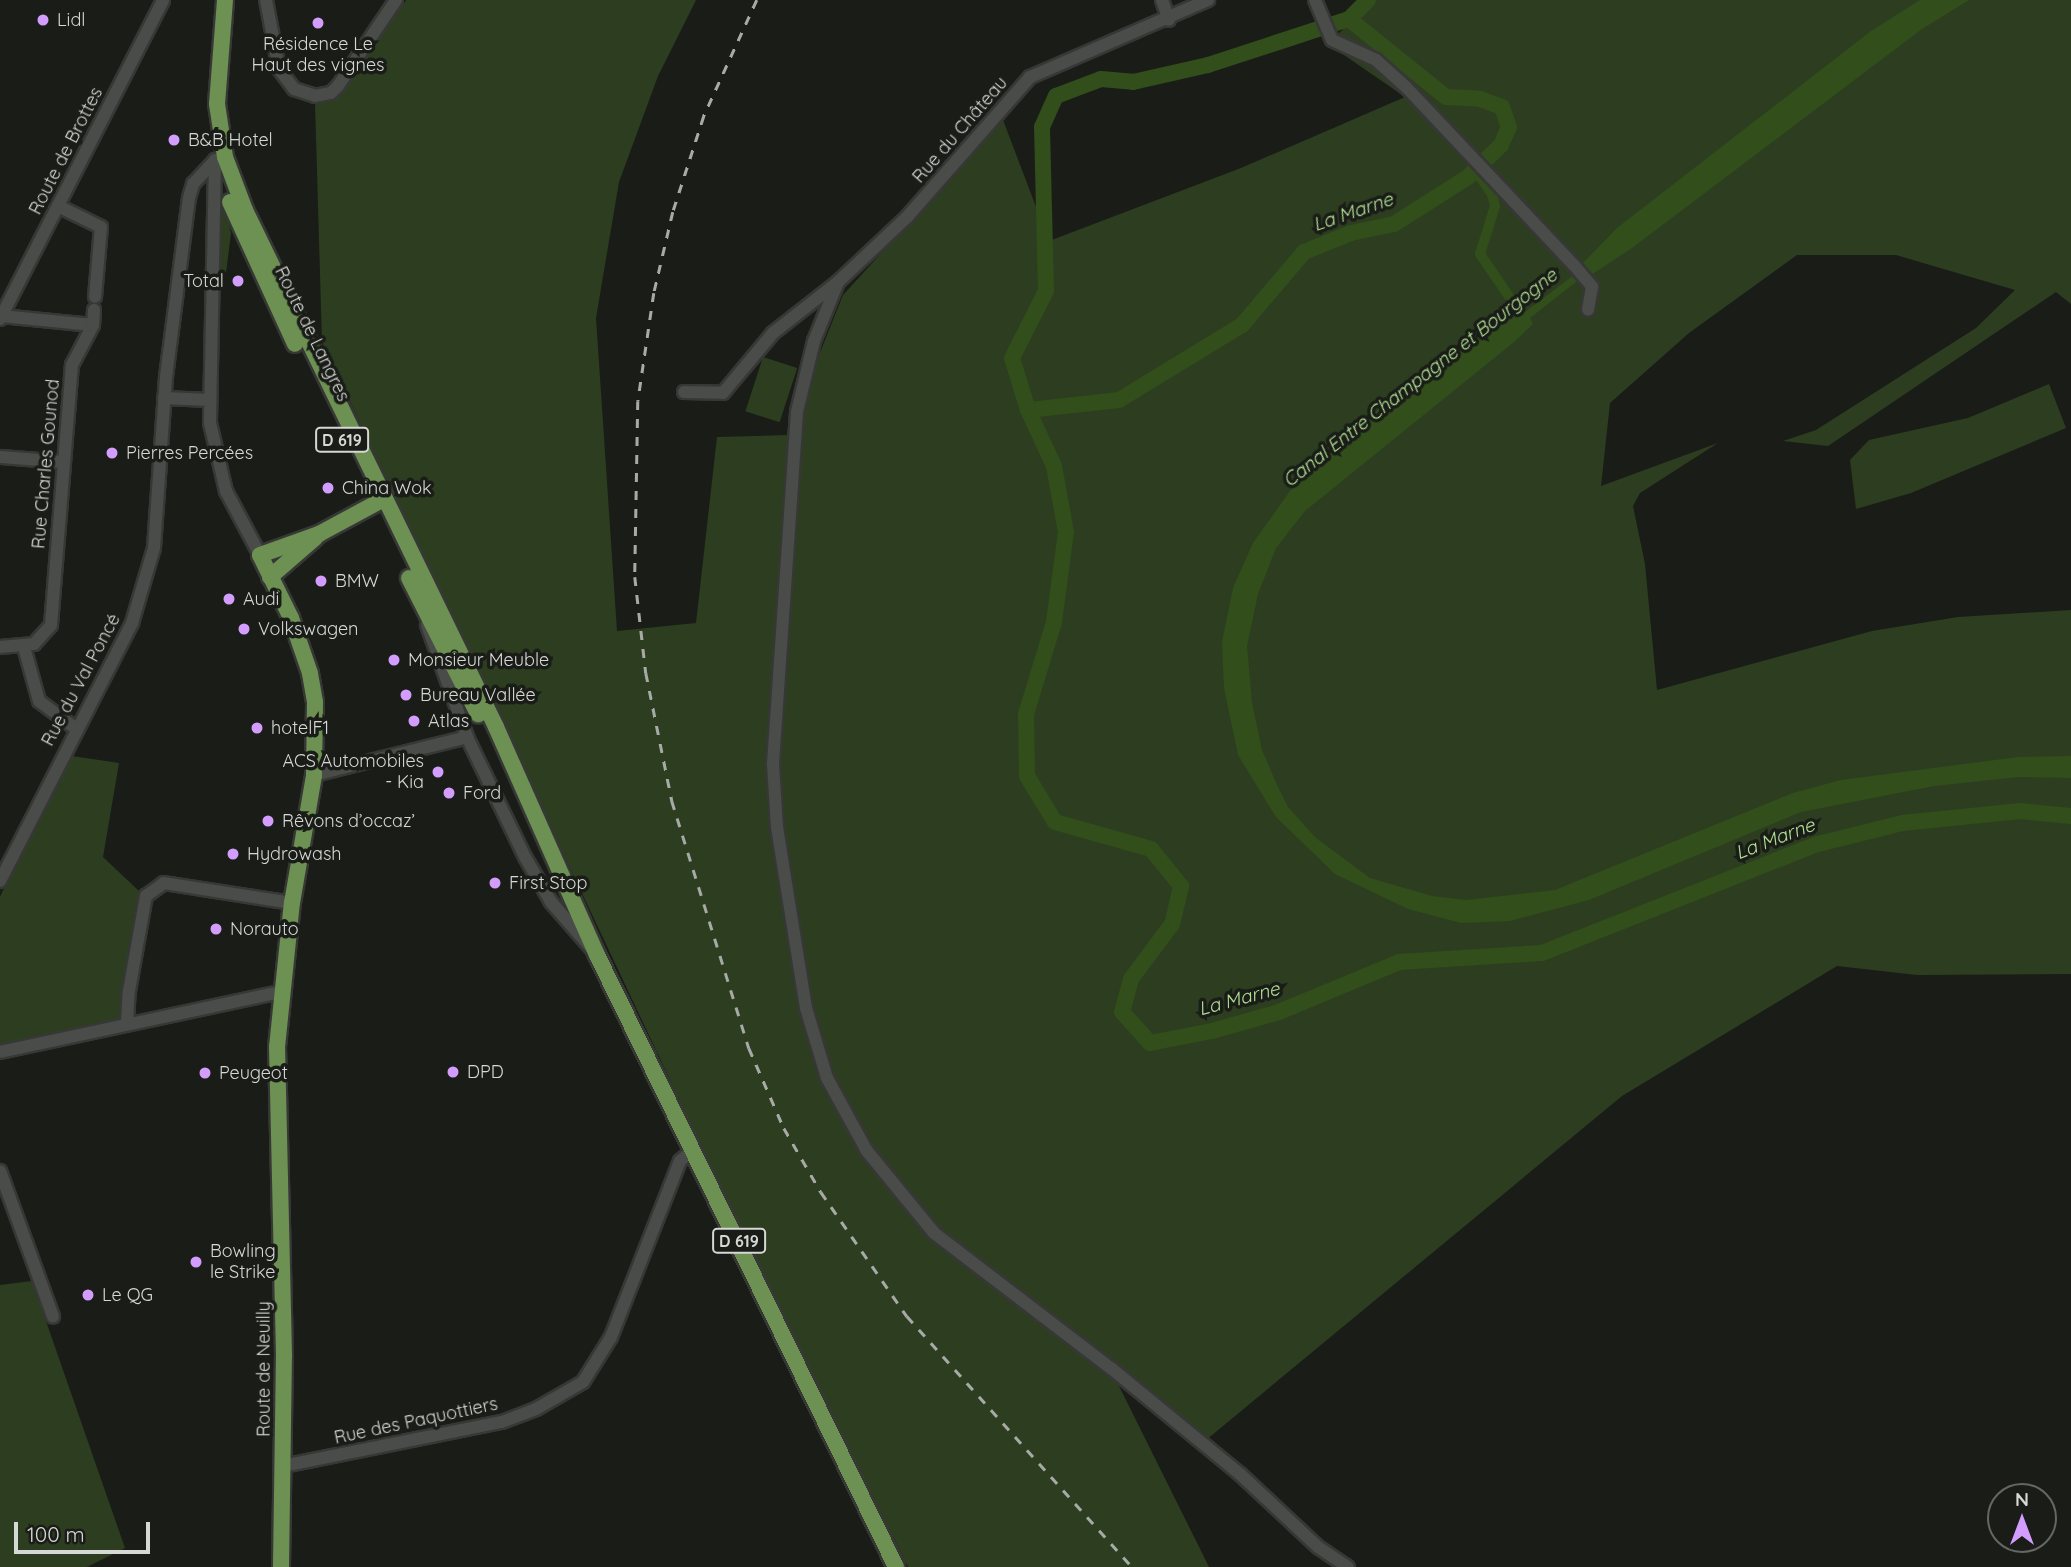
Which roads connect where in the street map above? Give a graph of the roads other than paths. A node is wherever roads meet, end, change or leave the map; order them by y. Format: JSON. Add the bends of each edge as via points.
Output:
{"nodes":[{"id":1,"x":163,"y":0,"type":"edge"},
{"id":2,"x":218,"y":0,"type":"edge"},
{"id":3,"x":225,"y":0,"type":"edge"},
{"id":4,"x":265,"y":0,"type":"edge"},
{"id":5,"x":396,"y":0,"type":"edge"},
{"id":6,"x":1162,"y":0,"type":"edge"},
{"id":7,"x":1208,"y":0,"type":"edge"},
{"id":8,"x":1315,"y":0,"type":"edge"},
{"id":9,"x":1169,"y":20,"type":"junction"},
{"id":10,"x":215,"y":160,"type":"junction"},
{"id":11,"x":58,"y":206,"type":"junction"},
{"id":12,"x":838,"y":282,"type":"junction"},
{"id":13,"x":1588,"y":310,"type":"dead end"},
{"id":14,"x":1,"y":318,"type":"edge"},
{"id":15,"x":93,"y":325,"type":"junction"},
{"id":16,"x":684,"y":392,"type":"dead end"},
{"id":17,"x":164,"y":398,"type":"junction"},
{"id":18,"x":211,"y":400,"type":"junction"},
{"id":19,"x":0,"y":457,"type":"edge"},
{"id":20,"x":64,"y":462,"type":"junction"},
{"id":21,"x":378,"y":502,"type":"junction"},
{"id":22,"x":319,"y":534,"type":"junction"},
{"id":23,"x":260,"y":555,"type":"junction"},
{"id":24,"x":270,"y":577,"type":"junction"},
{"id":25,"x":419,"y":598,"type":"junction"},
{"id":26,"x":24,"y":647,"type":"junction"},
{"id":27,"x":0,"y":648,"type":"edge"},
{"id":28,"x":75,"y":728,"type":"junction"},
{"id":29,"x":467,"y":737,"type":"junction"},
{"id":30,"x":314,"y":775,"type":"junction"},
{"id":31,"x":549,"y":852,"type":"junction"},
{"id":32,"x":0,"y":881,"type":"edge"},
{"id":33,"x":292,"y":903,"type":"junction"},
{"id":34,"x":597,"y":955,"type":"junction"},
{"id":35,"x":280,"y":992,"type":"junction"},
{"id":36,"x":127,"y":1024,"type":"junction"},
{"id":37,"x":0,"y":1052,"type":"edge"},
{"id":38,"x":693,"y":1150,"type":"junction"},
{"id":39,"x":0,"y":1171,"type":"edge"},
{"id":40,"x":53,"y":1317,"type":"dead end"},
{"id":41,"x":283,"y":1466,"type":"junction"},
{"id":42,"x":281,"y":1567,"type":"edge"},
{"id":43,"x":897,"y":1567,"type":"edge"},
{"id":44,"x":1348,"y":1567,"type":"edge"}],
"edges":[{"from":1,"to":11,"type":"street","name":"Route de Brottes"},
{"from":2,"to":10,"type":"main road","name":"Route de Langres","number":"D 619","via":[[209,81]]},
{"from":3,"to":21,"type":"main road","number":"D 619","via":[[217,104],[225,157]]},
{"from":4,"to":5,"type":"street","via":[[279,69],[294,89],[314,96],[331,93],[338,86]]},
{"from":6,"to":9,"type":"street"},
{"from":7,"to":9,"type":"street","name":"Rue du Château"},
{"from":8,"to":13,"type":"street","via":[[1332,40],[1376,60],[1479,160],[1573,264],[1592,287]]},
{"from":9,"to":12,"type":"street","name":"Rue du Château","via":[[1030,77],[958,163]]},
{"from":10,"to":17,"type":"street","name":"Rue du Val Poncé","via":[[193,184],[189,198]]},
{"from":10,"to":18,"type":"street"},
{"from":10,"to":21,"type":"main road","name":"Route de Langres","number":"D 619","via":[[260,270]]},
{"from":11,"to":14,"type":"street","name":"Route de Brottes"},
{"from":11,"to":15,"type":"street","name":"Rue Charles Gounod","via":[[101,227]]},
{"from":12,"to":16,"type":"street","name":"Rue du Château","via":[[773,333],[723,393]]},
{"from":12,"to":44,"type":"street","via":[[814,341],[797,412],[773,764],[777,827],[806,1008],[827,1079],[874,1162],[934,1233],[1112,1369],[1240,1474],[1318,1547]]},
{"from":14,"to":15,"type":"street"},
{"from":15,"to":20,"type":"street","name":"Rue Charles Gounod","via":[[72,365]]},
{"from":17,"to":18,"type":"street"},
{"from":17,"to":28,"type":"street","name":"Rue du Val Poncé","via":[[154,548],[132,623]]},
{"from":18,"to":23,"type":"street","via":[[218,467]]},
{"from":19,"to":20,"type":"street"},
{"from":20,"to":26,"type":"street","name":"Rue Charles Gounod","via":[[51,625],[42,640]]},
{"from":21,"to":22,"type":"main road"},
{"from":21,"to":25,"type":"main road","name":"Route de Langres","number":"D 619"},
{"from":21,"to":31,"type":"main road","number":"D 619","via":[[496,727]]},
{"from":22,"to":23,"type":"main road"},
{"from":22,"to":24,"type":"main road"},
{"from":23,"to":24,"type":"main road","name":"Route de Neuilly"},
{"from":24,"to":30,"type":"main road","name":"Route de Neuilly","via":[[310,673],[315,702]]},
{"from":25,"to":29,"type":"street"},
{"from":25,"to":31,"type":"main road","name":"Route de Langres","number":"D 619"},
{"from":26,"to":27,"type":"street"},
{"from":26,"to":28,"type":"street","via":[[35,694],[44,708]]},
{"from":28,"to":32,"type":"street","name":"Rue du Val Poncé"},
{"from":29,"to":30,"type":"street"},
{"from":29,"to":34,"type":"street","via":[[551,902]]},
{"from":30,"to":33,"type":"main road","name":"Route de Neuilly"},
{"from":31,"to":34,"type":"main road","number":"D 619"},
{"from":33,"to":35,"type":"main road","name":"Route de Neuilly"},
{"from":33,"to":36,"type":"street","via":[[164,883],[146,896]]},
{"from":34,"to":38,"type":"main road","number":"D 619"},
{"from":35,"to":36,"type":"street"},
{"from":35,"to":41,"type":"main road","name":"Route de Neuilly"},
{"from":36,"to":37,"type":"street"},
{"from":38,"to":41,"type":"street","name":"Rue des Paquottiers","via":[[680,1161],[611,1337],[583,1382],[502,1422]]},
{"from":38,"to":43,"type":"main road","number":"D 619"},
{"from":39,"to":40,"type":"street"},
{"from":41,"to":42,"type":"main road","name":"Route de Neuilly"}]}
